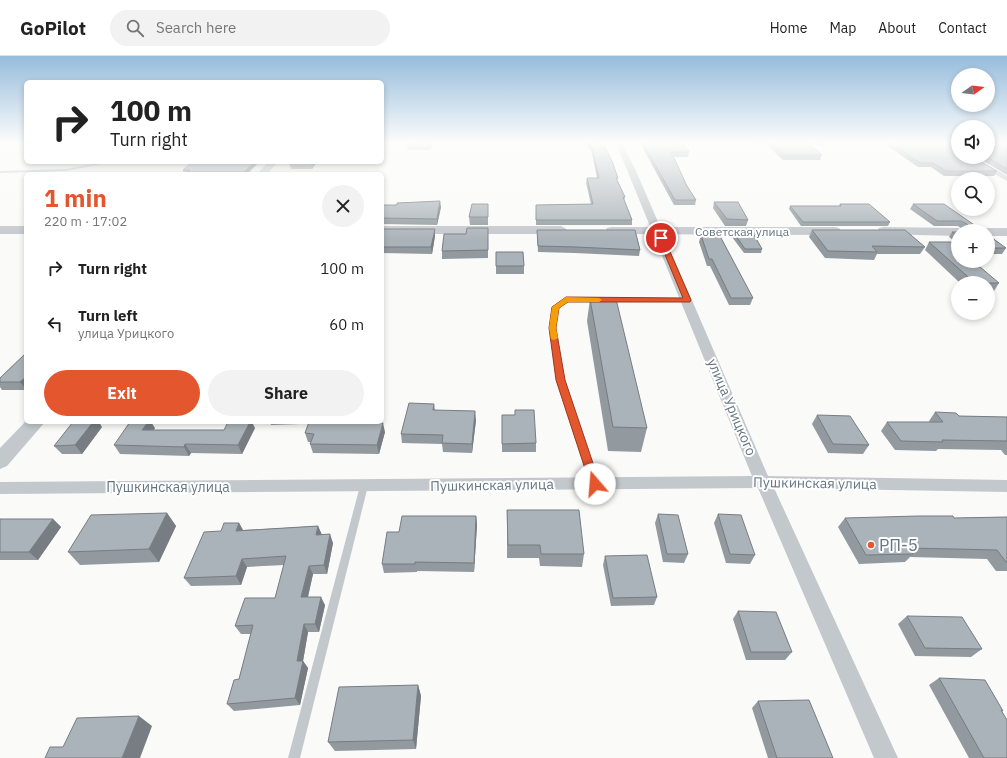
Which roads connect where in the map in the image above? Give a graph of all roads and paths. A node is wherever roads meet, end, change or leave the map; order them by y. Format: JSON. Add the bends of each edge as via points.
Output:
{"nodes":[{"id":1,"x":634,"y":176,"type":"edge"},
{"id":2,"x":0,"y":230,"type":"edge"},
{"id":3,"x":24,"y":230,"type":"edge"},
{"id":4,"x":384,"y":230,"type":"edge"},
{"id":5,"x":571,"y":230,"type":"edge"},
{"id":6,"x":602,"y":230,"type":"edge"},
{"id":7,"x":658,"y":231,"type":"junction"},
{"id":8,"x":847,"y":231,"type":"edge"},
{"id":9,"x":871,"y":231,"type":"edge"},
{"id":10,"x":951,"y":232,"type":"edge"},
{"id":11,"x":995,"y":232,"type":"edge"},
{"id":12,"x":1007,"y":232,"type":"edge"},
{"id":13,"x":687,"y":300,"type":"junction"},
{"id":14,"x":34,"y":424,"type":"edge"},
{"id":15,"x":0,"y":461,"type":"edge"},
{"id":16,"x":762,"y":482,"type":"junction"},
{"id":17,"x":595,"y":484,"type":"junction"},
{"id":18,"x":364,"y":486,"type":"junction"},
{"id":19,"x":1007,"y":486,"type":"edge"},
{"id":20,"x":0,"y":488,"type":"edge"},
{"id":21,"x":294,"y":758,"type":"edge"},
{"id":22,"x":886,"y":758,"type":"edge"}],
"edges":[{"from":1,"to":7,"type":"street","name":"улица Урицкого"},
{"from":2,"to":3,"type":"street"},
{"from":4,"to":5,"type":"street"},
{"from":6,"to":7,"type":"street","name":"Советская улица"},
{"from":7,"to":8,"type":"street","name":"Советская улица"},
{"from":7,"to":13,"type":"street","name":"улица Урицкого"},
{"from":9,"to":10,"type":"street"},
{"from":11,"to":12,"type":"street"},
{"from":13,"to":16,"type":"street","name":"улица Урицкого"},
{"from":13,"to":17,"type":"lane","via":[[566,300],[555,307],[552,328],[560,380]]},
{"from":14,"to":15,"type":"street"},
{"from":16,"to":17,"type":"street","name":"Пушкинская улица"},
{"from":16,"to":19,"type":"street","name":"Пушкинская улица"},
{"from":16,"to":22,"type":"street","name":"улица Урицкого"},
{"from":17,"to":18,"type":"street","name":"Пушкинская улица"},
{"from":18,"to":20,"type":"street","name":"Пушкинская улица"},
{"from":18,"to":21,"type":"lane"}]}
